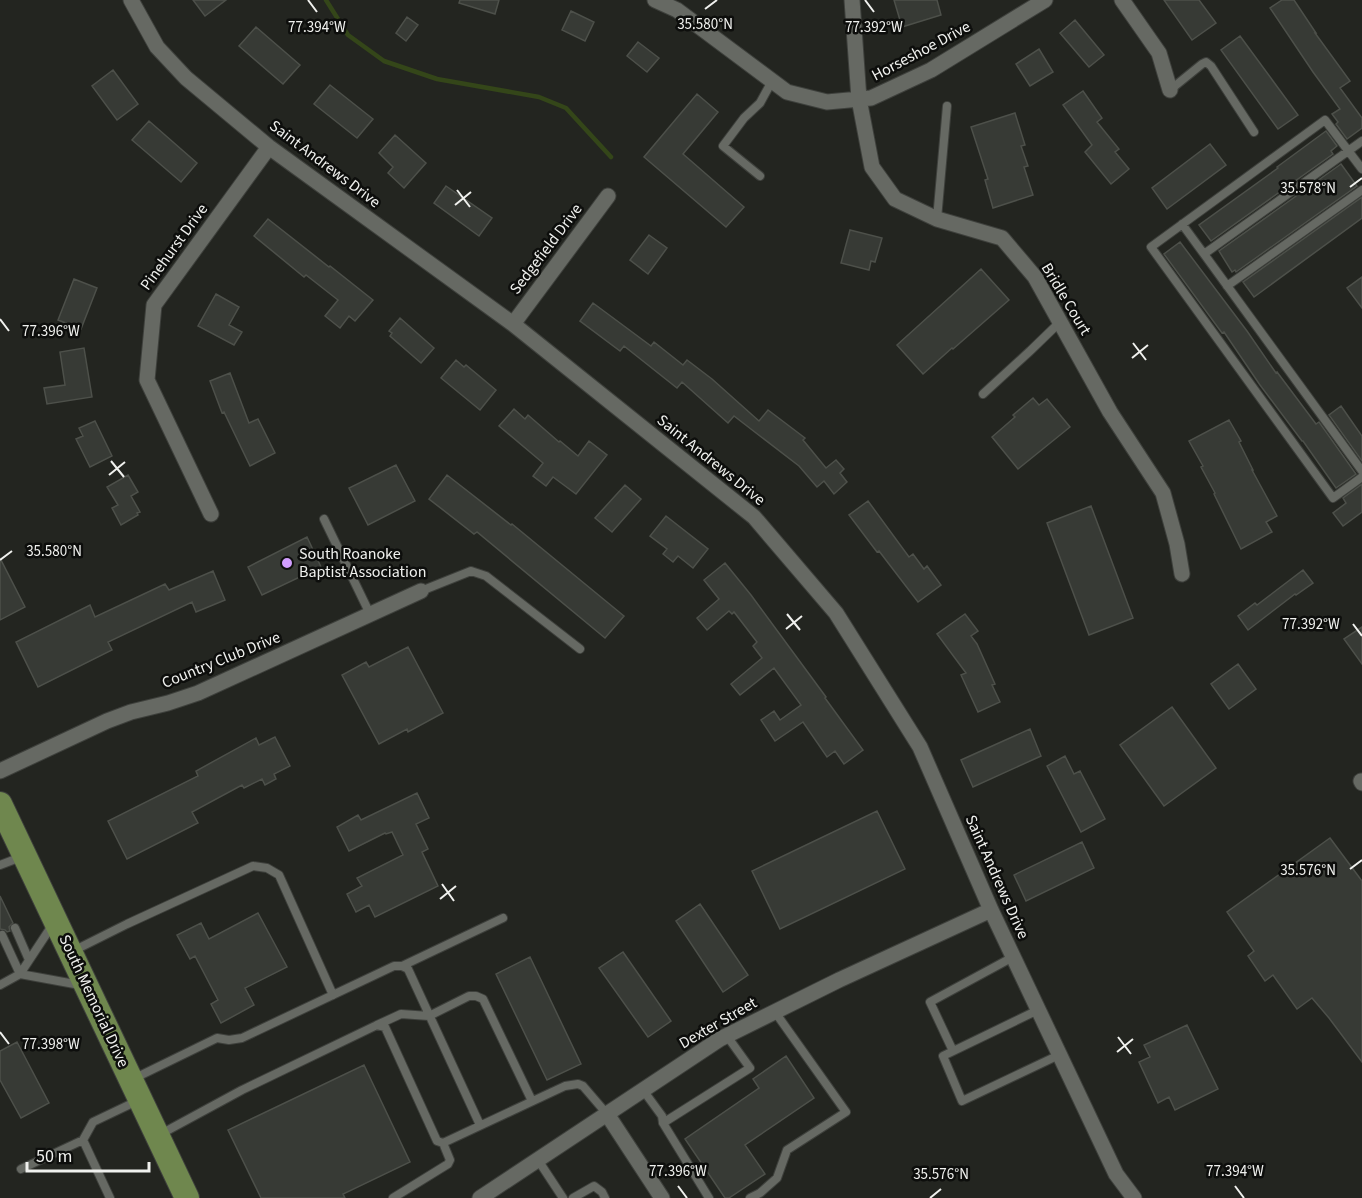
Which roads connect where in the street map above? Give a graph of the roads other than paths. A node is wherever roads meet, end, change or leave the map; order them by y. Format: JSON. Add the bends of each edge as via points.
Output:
{"nodes":[{"id":1,"x":131,"y":0,"type":"edge"},
{"id":2,"x":655,"y":0,"type":"edge"},
{"id":3,"x":852,"y":0,"type":"edge"},
{"id":4,"x":1045,"y":0,"type":"edge"},
{"id":5,"x":1122,"y":0,"type":"edge"},
{"id":6,"x":772,"y":81,"type":"junction"},
{"id":7,"x":1170,"y":90,"type":"joint"},
{"id":8,"x":859,"y":99,"type":"junction"},
{"id":9,"x":947,"y":106,"type":"dead end"},
{"id":10,"x":1254,"y":132,"type":"dead end"},
{"id":11,"x":1362,"y":141,"type":"edge"},
{"id":12,"x":269,"y":147,"type":"junction"},
{"id":13,"x":1349,"y":150,"type":"junction"},
{"id":14,"x":1362,"y":169,"type":"edge"},
{"id":15,"x":760,"y":176,"type":"dead end"},
{"id":16,"x":1362,"y":190,"type":"edge"},
{"id":17,"x":608,"y":196,"type":"dead end"},
{"id":18,"x":937,"y":219,"type":"junction"},
{"id":19,"x":1182,"y":224,"type":"junction"},
{"id":20,"x":1204,"y":254,"type":"junction"},
{"id":21,"x":1227,"y":286,"type":"junction"},
{"id":22,"x":1060,"y":322,"type":"junction"},
{"id":23,"x":513,"y":324,"type":"junction"},
{"id":24,"x":983,"y":394,"type":"dead end"},
{"id":25,"x":1362,"y":471,"type":"edge"},
{"id":26,"x":1362,"y":477,"type":"edge"},
{"id":27,"x":211,"y":514,"type":"dead end"},
{"id":28,"x":324,"y":519,"type":"dead end"},
{"id":29,"x":1182,"y":574,"type":"dead end"},
{"id":30,"x":421,"y":591,"type":"joint"},
{"id":31,"x":370,"y":614,"type":"junction"},
{"id":32,"x":580,"y":649,"type":"dead end"},
{"id":33,"x":0,"y":771,"type":"edge"},
{"id":34,"x":0,"y":804,"type":"edge"},
{"id":35,"x":25,"y":855,"type":"junction"},
{"id":36,"x":0,"y":866,"type":"edge"},
{"id":37,"x":991,"y":910,"type":"junction"},
{"id":38,"x":502,"y":918,"type":"dead end"},
{"id":39,"x":56,"y":921,"type":"junction"},
{"id":40,"x":15,"y":928,"type":"dead end"},
{"id":41,"x":2,"y":935,"type":"dead end"},
{"id":42,"x":71,"y":952,"type":"junction"},
{"id":43,"x":1013,"y":957,"type":"junction"},
{"id":44,"x":29,"y":960,"type":"junction"},
{"id":45,"x":402,"y":966,"type":"junction"},
{"id":46,"x":20,"y":974,"type":"junction"},
{"id":47,"x":0,"y":984,"type":"edge"},
{"id":48,"x":87,"y":986,"type":"junction"},
{"id":49,"x":333,"y":995,"type":"junction"},
{"id":50,"x":1038,"y":1010,"type":"junction"},
{"id":51,"x":775,"y":1012,"type":"junction"},
{"id":52,"x":429,"y":1016,"type":"junction"},
{"id":53,"x":377,"y":1025,"type":"junction"},
{"id":54,"x":727,"y":1036,"type":"junction"},
{"id":55,"x":953,"y":1051,"type":"junction"},
{"id":56,"x":1059,"y":1055,"type":"junction"},
{"id":57,"x":136,"y":1090,"type":"junction"},
{"id":58,"x":644,"y":1090,"type":"junction"},
{"id":59,"x":532,"y":1101,"type":"junction"},
{"id":60,"x":607,"y":1114,"type":"junction"},
{"id":61,"x":663,"y":1123,"type":"junction"},
{"id":62,"x":480,"y":1125,"type":"junction"},
{"id":63,"x":158,"y":1135,"type":"junction"},
{"id":64,"x":83,"y":1140,"type":"junction"},
{"id":65,"x":443,"y":1143,"type":"junction"},
{"id":66,"x":538,"y":1160,"type":"junction"},
{"id":67,"x":21,"y":1169,"type":"dead end"},
{"id":68,"x":110,"y":1198,"type":"edge"},
{"id":69,"x":187,"y":1198,"type":"edge"},
{"id":70,"x":393,"y":1198,"type":"edge"},
{"id":71,"x":480,"y":1198,"type":"edge"},
{"id":72,"x":563,"y":1198,"type":"edge"},
{"id":73,"x":573,"y":1198,"type":"edge"},
{"id":74,"x":605,"y":1198,"type":"edge"},
{"id":75,"x":662,"y":1198,"type":"edge"},
{"id":76,"x":709,"y":1198,"type":"edge"},
{"id":77,"x":750,"y":1198,"type":"edge"},
{"id":78,"x":1134,"y":1198,"type":"edge"}],
"edges":[{"from":1,"to":12,"type":"street","name":"Saint Andrews Drive","via":[[157,47],[186,78]]},
{"from":2,"to":6,"type":"street","name":"Horseshoe Drive","via":[[677,10]]},
{"from":3,"to":8,"type":"street","name":"Bridle Court"},
{"from":4,"to":8,"type":"street","name":"Horseshoe Drive","via":[[931,70],[871,98]]},
{"from":5,"to":7,"type":"street","via":[[1159,53]]},
{"from":6,"to":8,"type":"street","name":"Horseshoe Drive","via":[[787,92],[827,102]]},
{"from":6,"to":15,"type":"lane","via":[[760,103],[723,146]]},
{"from":7,"to":10,"type":"lane","via":[[1206,63]]},
{"from":8,"to":18,"type":"street","name":"Bridle Court","via":[[872,167],[895,198]]},
{"from":9,"to":18,"type":"lane"},
{"from":11,"to":13,"type":"lane"},
{"from":12,"to":23,"type":"street","name":"Saint Andrews Drive"},
{"from":12,"to":27,"type":"street","name":"Pinehurst Drive","via":[[154,305],[147,380]]},
{"from":13,"to":14,"type":"lane"},
{"from":13,"to":19,"type":"lane","via":[[1325,120]]},
{"from":13,"to":20,"type":"lane"},
{"from":16,"to":21,"type":"lane"},
{"from":17,"to":23,"type":"street","name":"Sedgefield Drive"},
{"from":18,"to":22,"type":"street","name":"Bridle Court","via":[[1002,238],[1035,277]]},
{"from":19,"to":20,"type":"lane"},
{"from":19,"to":26,"type":"lane","via":[[1151,247],[1333,498]]},
{"from":20,"to":21,"type":"lane"},
{"from":21,"to":25,"type":"lane"},
{"from":22,"to":24,"type":"lane"},
{"from":22,"to":29,"type":"street","name":"Bridle Court","via":[[1110,412],[1163,493]]},
{"from":23,"to":37,"type":"street","name":"Saint Andrews Drive","via":[[754,517],[836,613],[920,747]]},
{"from":28,"to":31,"type":"lane"},
{"from":30,"to":31,"type":"street","name":"Country Club Drive"},
{"from":30,"to":32,"type":"lane","via":[[471,571],[486,576]]},
{"from":31,"to":33,"type":"street","name":"Country Club Drive","via":[[198,693],[107,721]]},
{"from":34,"to":35,"type":"main road","name":"South Memorial Drive"},
{"from":35,"to":36,"type":"lane"},
{"from":35,"to":39,"type":"main road","name":"South Memorial Drive"},
{"from":37,"to":43,"type":"street","name":"Saint Andrews Drive"},
{"from":37,"to":51,"type":"street","name":"Dexter Street"},
{"from":38,"to":45,"type":"lane"},
{"from":39,"to":42,"type":"main road","name":"South Memorial Drive"},
{"from":39,"to":44,"type":"lane"},
{"from":40,"to":44,"type":"lane"},
{"from":41,"to":46,"type":"lane"},
{"from":42,"to":48,"type":"main road","name":"South Memorial Drive"},
{"from":42,"to":49,"type":"lane","via":[[253,866],[267,868],[279,875]]},
{"from":43,"to":50,"type":"street","name":"Saint Andrews Drive"},
{"from":43,"to":55,"type":"lane","via":[[930,1002]]},
{"from":44,"to":46,"type":"lane"},
{"from":45,"to":49,"type":"lane","via":[[394,966]]},
{"from":45,"to":52,"type":"lane","via":[[408,969]]},
{"from":46,"to":47,"type":"lane"},
{"from":46,"to":48,"type":"lane"},
{"from":48,"to":57,"type":"main road","name":"South Memorial Drive"},
{"from":49,"to":57,"type":"lane","via":[[243,1038],[217,1038]]},
{"from":50,"to":55,"type":"lane"},
{"from":50,"to":56,"type":"street","name":"Saint Andrews Drive"},
{"from":51,"to":54,"type":"street","name":"Dexter Street"},
{"from":51,"to":77,"type":"lane","via":[[846,1112],[786,1150],[777,1178]]},
{"from":52,"to":53,"type":"lane","via":[[401,1014]]},
{"from":52,"to":59,"type":"lane","via":[[469,996],[483,999]]},
{"from":52,"to":62,"type":"lane"},
{"from":53,"to":63,"type":"lane"},
{"from":53,"to":65,"type":"lane","via":[[385,1027],[437,1141]]},
{"from":54,"to":58,"type":"street","name":"Dexter Street"},
{"from":54,"to":61,"type":"lane","via":[[750,1068]]},
{"from":55,"to":56,"type":"lane","via":[[943,1056],[962,1101]]},
{"from":56,"to":78,"type":"street","name":"Saint Andrews Drive","via":[[1116,1173]]},
{"from":57,"to":63,"type":"main road","name":"South Memorial Drive"},
{"from":57,"to":64,"type":"lane","via":[[93,1122]]},
{"from":58,"to":60,"type":"street","name":"Dexter Street"},
{"from":58,"to":61,"type":"lane"},
{"from":59,"to":60,"type":"lane","via":[[578,1084]]},
{"from":59,"to":62,"type":"lane"},
{"from":60,"to":66,"type":"street","name":"Dexter Street"},
{"from":60,"to":75,"type":"street"},
{"from":61,"to":76,"type":"lane"},
{"from":62,"to":65,"type":"lane"},
{"from":63,"to":69,"type":"main road","name":"South Memorial Drive"},
{"from":64,"to":67,"type":"lane"},
{"from":64,"to":68,"type":"lane"},
{"from":65,"to":70,"type":"lane","via":[[448,1164]]},
{"from":66,"to":71,"type":"street","name":"Dexter Street"},
{"from":66,"to":72,"type":"lane"},
{"from":73,"to":74,"type":"lane","via":[[594,1186]]}]}
